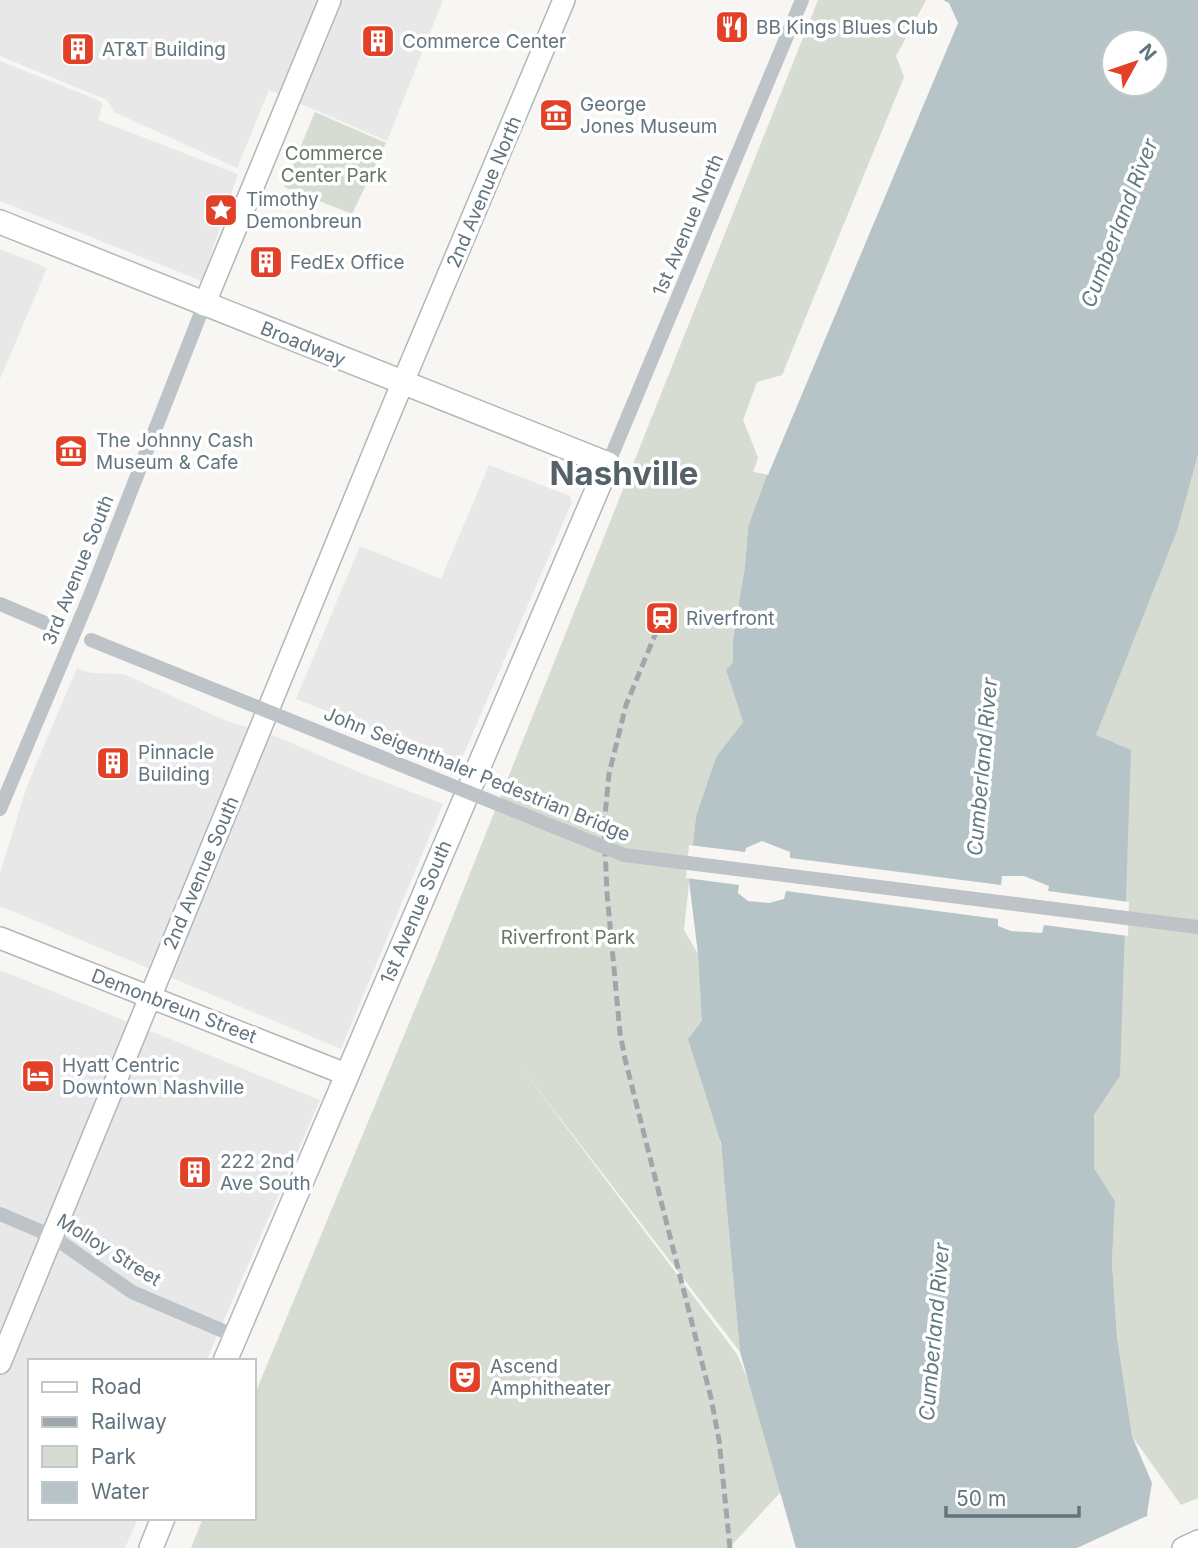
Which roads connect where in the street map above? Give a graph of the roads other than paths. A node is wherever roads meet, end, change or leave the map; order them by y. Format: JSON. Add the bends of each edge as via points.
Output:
{"nodes":[{"id":1,"x":330,"y":0,"type":"edge"},
{"id":2,"x":564,"y":0,"type":"edge"},
{"id":3,"x":802,"y":0,"type":"edge"},
{"id":4,"x":0,"y":222,"type":"edge"},
{"id":5,"x":204,"y":304,"type":"junction"},
{"id":6,"x":403,"y":384,"type":"junction"},
{"id":7,"x":608,"y":464,"type":"junction"},
{"id":8,"x":0,"y":604,"type":"edge"},
{"id":9,"x":52,"y":626,"type":"dead end"},
{"id":10,"x":91,"y":640,"type":"dead end"},
{"id":11,"x":0,"y":809,"type":"edge"},
{"id":12,"x":1198,"y":927,"type":"edge"},
{"id":13,"x":0,"y":938,"type":"edge"},
{"id":14,"x":150,"y":997,"type":"junction"},
{"id":15,"x":348,"y":1074,"type":"junction"},
{"id":16,"x":0,"y":1214,"type":"edge"},
{"id":17,"x":52,"y":1236,"type":"junction"},
{"id":18,"x":235,"y":1336,"type":"junction"},
{"id":19,"x":226,"y":1359,"type":"edge"},
{"id":20,"x":0,"y":1363,"type":"edge"},
{"id":21,"x":162,"y":1520,"type":"edge"},
{"id":22,"x":1198,"y":1541,"type":"edge"},
{"id":23,"x":151,"y":1548,"type":"edge"},
{"id":24,"x":1182,"y":1548,"type":"edge"}],
"edges":[{"from":1,"to":5,"type":"street"},
{"from":2,"to":6,"type":"street","name":"2nd Avenue North"},
{"from":3,"to":7,"type":"street","name":"1st Avenue North"},
{"from":4,"to":5,"type":"main road","name":"Broadway"},
{"from":5,"to":6,"type":"main road","name":"Broadway"},
{"from":5,"to":11,"type":"street","name":"3rd Avenue South"},
{"from":6,"to":7,"type":"main road","name":"Broadway"},
{"from":6,"to":14,"type":"street","name":"2nd Avenue South"},
{"from":7,"to":15,"type":"main road","name":"1st Avenue South"},
{"from":8,"to":9,"type":"street"},
{"from":10,"to":12,"type":"street","name":"John Seigenthaler Pedestrian Bridge","bridge":true,"via":[[624,855]]},
{"from":13,"to":14,"type":"street","name":"Demonbreun Street"},
{"from":14,"to":15,"type":"street","name":"Demonbreun Street"},
{"from":14,"to":17,"type":"street","name":"2nd Avenue South"},
{"from":15,"to":18,"type":"main road","name":"1st Avenue South"},
{"from":16,"to":17,"type":"street","name":"Molloy Street"},
{"from":17,"to":18,"type":"street","name":"Molloy Street","via":[[132,1292]]},
{"from":17,"to":20,"type":"street","name":"2nd Avenue South"},
{"from":18,"to":19,"type":"main road","name":"1st Avenue South"},
{"from":21,"to":23,"type":"main road"},
{"from":22,"to":24,"type":"street"}]}
